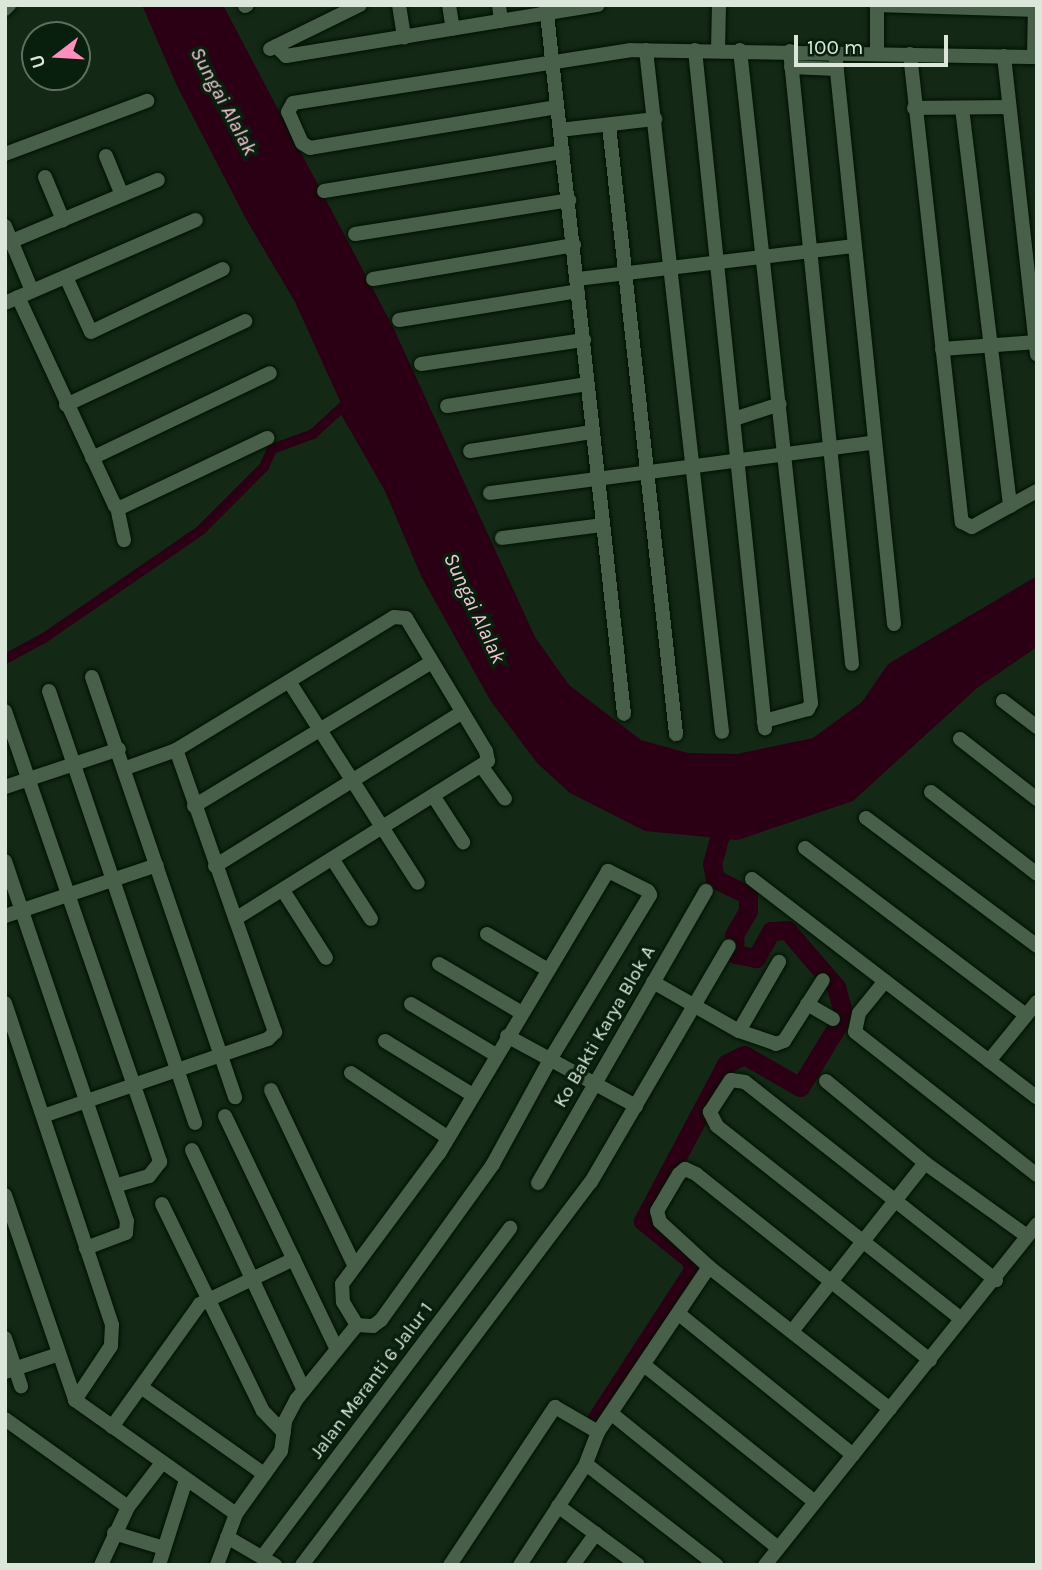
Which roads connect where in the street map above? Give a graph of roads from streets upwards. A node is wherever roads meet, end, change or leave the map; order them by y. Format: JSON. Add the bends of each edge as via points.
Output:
{"nodes":[{"id":1,"x":360,"y":5,"type":"edge"},
{"id":2,"x":399,"y":5,"type":"edge"},
{"id":3,"x":449,"y":5,"type":"edge"},
{"id":4,"x":499,"y":5,"type":"edge"},
{"id":5,"x":595,"y":5,"type":"edge"},
{"id":6,"x":719,"y":5,"type":"edge"},
{"id":7,"x":876,"y":5,"type":"edge"},
{"id":8,"x":547,"y":9,"type":"edge"},
{"id":9,"x":1035,"y":9,"type":"edge"},
{"id":10,"x":501,"y":22,"type":"junction"},
{"id":11,"x":453,"y":29,"type":"junction"},
{"id":12,"x":404,"y":38,"type":"junction"},
{"id":13,"x":646,"y":50,"type":"junction"},
{"id":14,"x":695,"y":50,"type":"junction"},
{"id":15,"x":718,"y":50,"type":"junction"},
{"id":16,"x":740,"y":50,"type":"junction"},
{"id":17,"x":790,"y":51,"type":"junction"},
{"id":18,"x":835,"y":52,"type":"junction"},
{"id":19,"x":877,"y":53,"type":"junction"},
{"id":20,"x":911,"y":54,"type":"junction"},
{"id":21,"x":1004,"y":56,"type":"junction"},
{"id":22,"x":1035,"y":57,"type":"edge"},
{"id":23,"x":552,"y":60,"type":"junction"},
{"id":24,"x":791,"y":67,"type":"junction"},
{"id":25,"x":837,"y":69,"type":"junction"},
{"id":26,"x":147,"y":102,"type":"dead end"},
{"id":27,"x":557,"y":107,"type":"junction"},
{"id":28,"x":1007,"y":107,"type":"junction"},
{"id":29,"x":914,"y":108,"type":"junction"},
{"id":30,"x":962,"y":108,"type":"junction"},
{"id":31,"x":655,"y":120,"type":"junction"},
{"id":32,"x":609,"y":126,"type":"junction"},
{"id":33,"x":560,"y":130,"type":"junction"},
{"id":34,"x":563,"y":152,"type":"junction"},
{"id":35,"x":5,"y":154,"type":"edge"},
{"id":36,"x":106,"y":156,"type":"dead end"},
{"id":37,"x":45,"y":177,"type":"dead end"},
{"id":38,"x":158,"y":180,"type":"dead end"},
{"id":39,"x":324,"y":191,"type":"dead end"},
{"id":40,"x":122,"y":195,"type":"junction"},
{"id":41,"x":569,"y":200,"type":"junction"},
{"id":42,"x":62,"y":220,"type":"junction"},
{"id":43,"x":196,"y":220,"type":"dead end"},
{"id":44,"x":5,"y":226,"type":"edge"},
{"id":45,"x":355,"y":234,"type":"dead end"},
{"id":46,"x":12,"y":241,"type":"junction"},
{"id":47,"x":575,"y":245,"type":"junction"},
{"id":48,"x":854,"y":246,"type":"junction"},
{"id":49,"x":810,"y":252,"type":"junction"},
{"id":50,"x":763,"y":258,"type":"junction"},
{"id":51,"x":716,"y":264,"type":"junction"},
{"id":52,"x":223,"y":269,"type":"dead end"},
{"id":53,"x":669,"y":270,"type":"junction"},
{"id":54,"x":625,"y":275,"type":"junction"},
{"id":55,"x":65,"y":277,"type":"junction"},
{"id":56,"x":373,"y":279,"type":"dead end"},
{"id":57,"x":578,"y":285,"type":"junction"},
{"id":58,"x":32,"y":291,"type":"junction"},
{"id":59,"x":12,"y":300,"type":"edge"},
{"id":60,"x":399,"y":320,"type":"dead end"},
{"id":61,"x":244,"y":321,"type":"dead end"},
{"id":62,"x":584,"y":340,"type":"junction"},
{"id":63,"x":987,"y":345,"type":"junction"},
{"id":64,"x":1036,"y":346,"type":"edge"},
{"id":65,"x":942,"y":349,"type":"junction"},
{"id":66,"x":421,"y":364,"type":"dead end"},
{"id":67,"x":270,"y":373,"type":"dead end"},
{"id":68,"x":587,"y":384,"type":"junction"},
{"id":69,"x":780,"y":404,"type":"junction"},
{"id":70,"x":66,"y":405,"type":"junction"},
{"id":71,"x":447,"y":406,"type":"dead end"},
{"id":72,"x":734,"y":419,"type":"junction"},
{"id":73,"x":593,"y":432,"type":"junction"},
{"id":74,"x":267,"y":438,"type":"dead end"},
{"id":75,"x":875,"y":442,"type":"junction"},
{"id":76,"x":832,"y":448,"type":"junction"},
{"id":77,"x":470,"y":451,"type":"dead end"},
{"id":78,"x":786,"y":453,"type":"junction"},
{"id":79,"x":92,"y":458,"type":"junction"},
{"id":80,"x":739,"y":459,"type":"junction"},
{"id":81,"x":693,"y":463,"type":"junction"},
{"id":82,"x":645,"y":470,"type":"junction"},
{"id":83,"x":597,"y":477,"type":"junction"},
{"id":84,"x":1037,"y":491,"type":"edge"},
{"id":85,"x":490,"y":493,"type":"dead end"},
{"id":86,"x":1010,"y":506,"type":"junction"},
{"id":87,"x":117,"y":507,"type":"junction"},
{"id":88,"x":602,"y":526,"type":"junction"},
{"id":89,"x":502,"y":538,"type":"dead end"},
{"id":90,"x":124,"y":540,"type":"dead end"},
{"id":91,"x":894,"y":624,"type":"dead end"},
{"id":92,"x":432,"y":662,"type":"junction"},
{"id":93,"x":852,"y":664,"type":"dead end"},
{"id":94,"x":92,"y":677,"type":"dead end"},
{"id":95,"x":290,"y":683,"type":"junction"},
{"id":96,"x":49,"y":691,"type":"dead end"},
{"id":97,"x":1003,"y":701,"type":"dead end"},
{"id":98,"x":5,"y":711,"type":"edge"},
{"id":99,"x":462,"y":712,"type":"junction"},
{"id":100,"x":624,"y":714,"type":"dead end"},
{"id":101,"x":1037,"y":727,"type":"edge"},
{"id":102,"x":319,"y":731,"type":"junction"},
{"id":103,"x":722,"y":732,"type":"dead end"},
{"id":104,"x":676,"y":734,"type":"dead end"},
{"id":105,"x":960,"y":739,"type":"dead end"},
{"id":106,"x":119,"y":749,"type":"junction"},
{"id":107,"x":176,"y":750,"type":"junction"},
{"id":108,"x":74,"y":763,"type":"junction"},
{"id":109,"x":482,"y":767,"type":"junction"},
{"id":110,"x":126,"y":768,"type":"junction"},
{"id":111,"x":29,"y":779,"type":"junction"},
{"id":112,"x":350,"y":780,"type":"junction"},
{"id":113,"x":5,"y":787,"type":"edge"},
{"id":114,"x":931,"y":792,"type":"dead end"},
{"id":115,"x":434,"y":797,"type":"junction"},
{"id":116,"x":505,"y":799,"type":"dead end"},
{"id":117,"x":1037,"y":799,"type":"edge"},
{"id":118,"x":194,"y":806,"type":"junction"},
{"id":119,"x":866,"y":818,"type":"dead end"},
{"id":120,"x":382,"y":829,"type":"junction"},
{"id":121,"x":463,"y":842,"type":"dead end"},
{"id":122,"x":805,"y":848,"type":"dead end"},
{"id":123,"x":5,"y":860,"type":"edge"},
{"id":124,"x":333,"y":860,"type":"junction"},
{"id":125,"x":157,"y":865,"type":"junction"},
{"id":126,"x":215,"y":866,"type":"junction"},
{"id":127,"x":1037,"y":874,"type":"edge"},
{"id":128,"x":752,"y":879,"type":"dead end"},
{"id":129,"x":113,"y":880,"type":"junction"},
{"id":130,"x":418,"y":883,"type":"dead end"},
{"id":131,"x":706,"y":891,"type":"dead end"},
{"id":132,"x":284,"y":892,"type":"junction"},
{"id":133,"x":67,"y":896,"type":"junction"},
{"id":134,"x":23,"y":910,"type":"junction"},
{"id":135,"x":5,"y":916,"type":"edge"},
{"id":136,"x":235,"y":919,"type":"junction"},
{"id":137,"x":371,"y":919,"type":"dead end"},
{"id":138,"x":487,"y":934,"type":"dead end"},
{"id":139,"x":729,"y":946,"type":"dead end"},
{"id":140,"x":1037,"y":946,"type":"edge"},
{"id":141,"x":326,"y":958,"type":"dead end"},
{"id":142,"x":779,"y":962,"type":"dead end"},
{"id":143,"x":439,"y":964,"type":"dead end"},
{"id":144,"x":548,"y":970,"type":"junction"},
{"id":145,"x":823,"y":980,"type":"dead end"},
{"id":146,"x":885,"y":981,"type":"junction"},
{"id":147,"x":653,"y":982,"type":"junction"},
{"id":148,"x":1037,"y":1002,"type":"edge"},
{"id":149,"x":5,"y":1003,"type":"edge"},
{"id":150,"x":411,"y":1004,"type":"dead end"},
{"id":151,"x":807,"y":1004,"type":"junction"},
{"id":152,"x":695,"y":1009,"type":"junction"},
{"id":153,"x":522,"y":1013,"type":"junction"},
{"id":154,"x":1026,"y":1015,"type":"junction"},
{"id":155,"x":833,"y":1019,"type":"dead end"},
{"id":156,"x":740,"y":1031,"type":"junction"},
{"id":157,"x":508,"y":1036,"type":"junction"},
{"id":158,"x":385,"y":1041,"type":"dead end"},
{"id":159,"x":221,"y":1054,"type":"junction"},
{"id":160,"x":496,"y":1055,"type":"junction"},
{"id":161,"x":551,"y":1058,"type":"junction"},
{"id":162,"x":989,"y":1061,"type":"junction"},
{"id":163,"x":177,"y":1070,"type":"junction"},
{"id":164,"x":351,"y":1073,"type":"dead end"},
{"id":165,"x":596,"y":1081,"type":"junction"},
{"id":166,"x":826,"y":1081,"type":"dead end"},
{"id":167,"x":133,"y":1085,"type":"junction"},
{"id":168,"x":271,"y":1090,"type":"dead end"},
{"id":169,"x":471,"y":1094,"type":"junction"},
{"id":170,"x":236,"y":1097,"type":"dead end"},
{"id":171,"x":1037,"y":1098,"type":"edge"},
{"id":172,"x":87,"y":1102,"type":"junction"},
{"id":173,"x":636,"y":1105,"type":"junction"},
{"id":174,"x":43,"y":1116,"type":"junction"},
{"id":175,"x":225,"y":1116,"type":"dead end"},
{"id":176,"x":195,"y":1123,"type":"dead end"},
{"id":177,"x":447,"y":1137,"type":"junction"},
{"id":178,"x":192,"y":1150,"type":"dead end"},
{"id":179,"x":925,"y":1163,"type":"junction"},
{"id":180,"x":1037,"y":1175,"type":"edge"},
{"id":181,"x":538,"y":1183,"type":"dead end"},
{"id":182,"x":115,"y":1186,"type":"junction"},
{"id":183,"x":6,"y":1198,"type":"edge"},
{"id":184,"x":895,"y":1200,"type":"junction"},
{"id":185,"x":162,"y":1204,"type":"dead end"},
{"id":186,"x":1037,"y":1224,"type":"edge"},
{"id":187,"x":510,"y":1228,"type":"dead end"},
{"id":188,"x":1027,"y":1236,"type":"junction"},
{"id":189,"x":862,"y":1242,"type":"junction"},
{"id":190,"x":86,"y":1248,"type":"junction"},
{"id":191,"x":294,"y":1259,"type":"junction"},
{"id":192,"x":354,"y":1265,"type":"junction"},
{"id":193,"x":709,"y":1267,"type":"junction"},
{"id":194,"x":251,"y":1278,"type":"junction"},
{"id":195,"x":996,"y":1280,"type":"junction"},
{"id":196,"x":829,"y":1284,"type":"junction"},
{"id":197,"x":206,"y":1298,"type":"junction"},
{"id":198,"x":679,"y":1314,"type":"junction"},
{"id":199,"x":960,"y":1318,"type":"junction"},
{"id":200,"x":357,"y":1325,"type":"junction"},
{"id":201,"x":793,"y":1330,"type":"junction"},
{"id":202,"x":5,"y":1338,"type":"edge"},
{"id":203,"x":337,"y":1349,"type":"junction"},
{"id":204,"x":59,"y":1354,"type":"junction"},
{"id":205,"x":930,"y":1360,"type":"junction"},
{"id":206,"x":645,"y":1365,"type":"junction"},
{"id":207,"x":10,"y":1370,"type":"edge"},
{"id":208,"x":21,"y":1385,"type":"dead end"},
{"id":209,"x":141,"y":1387,"type":"junction"},
{"id":210,"x":304,"y":1390,"type":"junction"},
{"id":211,"x":75,"y":1400,"type":"junction"},
{"id":212,"x":890,"y":1409,"type":"junction"},
{"id":213,"x":612,"y":1414,"type":"junction"},
{"id":214,"x":5,"y":1419,"type":"edge"},
{"id":215,"x":112,"y":1427,"type":"junction"},
{"id":216,"x":598,"y":1432,"type":"junction"},
{"id":217,"x":284,"y":1433,"type":"junction"},
{"id":218,"x":853,"y":1455,"type":"junction"},
{"id":219,"x":161,"y":1464,"type":"junction"},
{"id":220,"x":586,"y":1464,"type":"junction"},
{"id":221,"x":264,"y":1474,"type":"junction"},
{"id":222,"x":186,"y":1480,"type":"junction"},
{"id":223,"x":816,"y":1502,"type":"junction"},
{"id":224,"x":558,"y":1506,"type":"junction"},
{"id":225,"x":128,"y":1507,"type":"junction"},
{"id":226,"x":236,"y":1514,"type":"junction"},
{"id":227,"x":114,"y":1533,"type":"junction"},
{"id":228,"x":596,"y":1533,"type":"junction"},
{"id":229,"x":227,"y":1537,"type":"junction"},
{"id":230,"x":164,"y":1548,"type":"junction"},
{"id":231,"x":778,"y":1548,"type":"junction"},
{"id":232,"x":269,"y":1560,"type":"edge"},
{"id":233,"x":101,"y":1565,"type":"edge"},
{"id":234,"x":159,"y":1565,"type":"edge"},
{"id":235,"x":217,"y":1565,"type":"edge"},
{"id":236,"x":302,"y":1565,"type":"edge"},
{"id":237,"x":450,"y":1565,"type":"edge"},
{"id":238,"x":520,"y":1565,"type":"edge"},
{"id":239,"x":573,"y":1565,"type":"edge"},
{"id":240,"x":638,"y":1565,"type":"edge"},
{"id":241,"x":716,"y":1565,"type":"edge"},
{"id":242,"x":765,"y":1565,"type":"edge"}],
"edges":[{"from":1,"to":12,"type":"street","via":[[272,48],[286,56]]},
{"from":2,"to":12,"type":"street"},
{"from":3,"to":11,"type":"street"},
{"from":4,"to":10,"type":"street"},
{"from":5,"to":8,"type":"street"},
{"from":6,"to":15,"type":"street"},
{"from":7,"to":9,"type":"street"},
{"from":7,"to":19,"type":"street"},
{"from":8,"to":10,"type":"street"},
{"from":8,"to":23,"type":"street"},
{"from":9,"to":22,"type":"street"},
{"from":10,"to":11,"type":"street"},
{"from":11,"to":12,"type":"street"},
{"from":13,"to":14,"type":"street"},
{"from":13,"to":23,"type":"street"},
{"from":13,"to":31,"type":"street"},
{"from":14,"to":15,"type":"street"},
{"from":14,"to":51,"type":"street"},
{"from":15,"to":16,"type":"street"},
{"from":16,"to":17,"type":"street"},
{"from":16,"to":50,"type":"street"},
{"from":17,"to":18,"type":"street"},
{"from":17,"to":24,"type":"street"},
{"from":18,"to":19,"type":"street"},
{"from":18,"to":25,"type":"street"},
{"from":19,"to":20,"type":"street"},
{"from":20,"to":21,"type":"street"},
{"from":20,"to":29,"type":"street"},
{"from":21,"to":22,"type":"street"},
{"from":21,"to":28,"type":"street"},
{"from":23,"to":27,"type":"street"},
{"from":23,"to":27,"type":"street","via":[[290,104],[288,112],[302,143],[310,148]]},
{"from":24,"to":25,"type":"street"},
{"from":24,"to":49,"type":"street"},
{"from":25,"to":48,"type":"street"},
{"from":26,"to":35,"type":"street"},
{"from":27,"to":33,"type":"street"},
{"from":28,"to":30,"type":"street"},
{"from":28,"to":64,"type":"street"},
{"from":29,"to":30,"type":"street"},
{"from":29,"to":65,"type":"street"},
{"from":30,"to":63,"type":"street"},
{"from":31,"to":32,"type":"street"},
{"from":31,"to":53,"type":"street"},
{"from":32,"to":33,"type":"street"},
{"from":32,"to":54,"type":"street"},
{"from":33,"to":34,"type":"street"},
{"from":34,"to":39,"type":"street"},
{"from":34,"to":41,"type":"street"},
{"from":36,"to":40,"type":"street"},
{"from":37,"to":42,"type":"street"},
{"from":38,"to":40,"type":"street"},
{"from":40,"to":42,"type":"street"},
{"from":41,"to":45,"type":"street"},
{"from":41,"to":47,"type":"street"},
{"from":42,"to":46,"type":"street"},
{"from":43,"to":55,"type":"street"},
{"from":44,"to":46,"type":"street"},
{"from":46,"to":58,"type":"street"},
{"from":47,"to":56,"type":"street"},
{"from":47,"to":57,"type":"street"},
{"from":48,"to":49,"type":"street"},
{"from":48,"to":75,"type":"street"},
{"from":49,"to":50,"type":"street"},
{"from":49,"to":76,"type":"street"},
{"from":50,"to":51,"type":"street"},
{"from":50,"to":69,"type":"street"},
{"from":51,"to":53,"type":"street"},
{"from":51,"to":72,"type":"street"},
{"from":52,"to":55,"type":"street","via":[[91,332]]},
{"from":53,"to":54,"type":"street"},
{"from":53,"to":81,"type":"street"},
{"from":54,"to":57,"type":"street"},
{"from":54,"to":82,"type":"street"},
{"from":55,"to":58,"type":"street"},
{"from":57,"to":60,"type":"street"},
{"from":57,"to":62,"type":"street"},
{"from":58,"to":59,"type":"street"},
{"from":59,"to":70,"type":"street"},
{"from":61,"to":70,"type":"street"},
{"from":62,"to":66,"type":"street"},
{"from":62,"to":68,"type":"street"},
{"from":63,"to":64,"type":"street"},
{"from":63,"to":65,"type":"street"},
{"from":63,"to":86,"type":"street"},
{"from":65,"to":86,"type":"street","via":[[962,522],[972,527]]},
{"from":67,"to":79,"type":"street"},
{"from":68,"to":71,"type":"street"},
{"from":68,"to":73,"type":"street"},
{"from":69,"to":72,"type":"street"},
{"from":69,"to":78,"type":"street"},
{"from":70,"to":79,"type":"street"},
{"from":72,"to":80,"type":"street"},
{"from":73,"to":77,"type":"street"},
{"from":73,"to":83,"type":"street"},
{"from":74,"to":87,"type":"street"},
{"from":75,"to":76,"type":"street"},
{"from":75,"to":91,"type":"street"},
{"from":76,"to":78,"type":"street"},
{"from":76,"to":93,"type":"street"},
{"from":78,"to":80,"type":"street"},
{"from":78,"to":80,"type":"street","via":[[811,705],[765,725]]},
{"from":79,"to":87,"type":"street"},
{"from":80,"to":81,"type":"street"},
{"from":81,"to":82,"type":"street"},
{"from":81,"to":103,"type":"street"},
{"from":82,"to":83,"type":"street"},
{"from":82,"to":104,"type":"street"},
{"from":83,"to":85,"type":"street"},
{"from":83,"to":88,"type":"street"},
{"from":84,"to":86,"type":"street"},
{"from":87,"to":90,"type":"street"},
{"from":88,"to":89,"type":"street"},
{"from":88,"to":100,"type":"street"},
{"from":92,"to":95,"type":"street","via":[[406,618],[399,614]]},
{"from":92,"to":99,"type":"street"},
{"from":92,"to":102,"type":"street"},
{"from":94,"to":106,"type":"street"},
{"from":95,"to":102,"type":"street"},
{"from":95,"to":107,"type":"street"},
{"from":96,"to":108,"type":"street"},
{"from":97,"to":101,"type":"street"},
{"from":98,"to":111,"type":"street"},
{"from":99,"to":109,"type":"street","via":[[486,751],[488,761]]},
{"from":99,"to":112,"type":"street"},
{"from":102,"to":112,"type":"street"},
{"from":102,"to":118,"type":"street"},
{"from":105,"to":117,"type":"street"},
{"from":106,"to":108,"type":"street"},
{"from":106,"to":110,"type":"street"},
{"from":107,"to":110,"type":"street"},
{"from":107,"to":118,"type":"street"},
{"from":108,"to":111,"type":"street"},
{"from":108,"to":129,"type":"street"},
{"from":109,"to":115,"type":"street"},
{"from":109,"to":116,"type":"street"},
{"from":110,"to":125,"type":"street"},
{"from":111,"to":113,"type":"street"},
{"from":111,"to":133,"type":"street"},
{"from":112,"to":120,"type":"street"},
{"from":112,"to":126,"type":"street"},
{"from":114,"to":127,"type":"street"},
{"from":115,"to":120,"type":"street"},
{"from":115,"to":121,"type":"street"},
{"from":118,"to":126,"type":"street"},
{"from":119,"to":140,"type":"street"},
{"from":120,"to":124,"type":"street"},
{"from":120,"to":130,"type":"street"},
{"from":122,"to":154,"type":"street"},
{"from":123,"to":134,"type":"street"},
{"from":124,"to":132,"type":"street"},
{"from":124,"to":137,"type":"street"},
{"from":125,"to":129,"type":"street"},
{"from":125,"to":159,"type":"street"},
{"from":126,"to":136,"type":"street"},
{"from":128,"to":146,"type":"street"},
{"from":129,"to":133,"type":"street"},
{"from":129,"to":163,"type":"street"},
{"from":131,"to":147,"type":"street","name":"Ko Bakti Karya Blok A"},
{"from":132,"to":136,"type":"street"},
{"from":132,"to":141,"type":"street"},
{"from":133,"to":134,"type":"street"},
{"from":133,"to":167,"type":"street"},
{"from":134,"to":135,"type":"street"},
{"from":134,"to":172,"type":"street"},
{"from":136,"to":159,"type":"street","via":[[275,1032],[268,1039]]},
{"from":138,"to":144,"type":"street"},
{"from":139,"to":152,"type":"street"},
{"from":142,"to":156,"type":"street"},
{"from":143,"to":153,"type":"street"},
{"from":144,"to":153,"type":"street"},
{"from":144,"to":161,"type":"street","via":[[609,870],[649,892]]},
{"from":145,"to":151,"type":"street"},
{"from":146,"to":162,"type":"street"},
{"from":146,"to":180,"type":"street","via":[[859,1013],[855,1032]]},
{"from":147,"to":152,"type":"street"},
{"from":147,"to":165,"type":"street","name":"Ko Bakti Karya Blok A"},
{"from":148,"to":154,"type":"street"},
{"from":149,"to":174,"type":"street"},
{"from":150,"to":160,"type":"street"},
{"from":151,"to":155,"type":"street"},
{"from":151,"to":156,"type":"street","via":[[780,1044]]},
{"from":152,"to":156,"type":"street"},
{"from":152,"to":173,"type":"street"},
{"from":153,"to":157,"type":"street"},
{"from":154,"to":162,"type":"street"},
{"from":157,"to":160,"type":"street"},
{"from":157,"to":161,"type":"street"},
{"from":158,"to":169,"type":"street"},
{"from":159,"to":163,"type":"street"},
{"from":159,"to":170,"type":"street"},
{"from":160,"to":169,"type":"street"},
{"from":161,"to":165,"type":"street"},
{"from":161,"to":200,"type":"street","via":[[493,1164],[455,1219],[381,1320],[373,1326]]},
{"from":162,"to":171,"type":"street"},
{"from":163,"to":167,"type":"street"},
{"from":163,"to":176,"type":"street"},
{"from":164,"to":177,"type":"street"},
{"from":165,"to":173,"type":"street"},
{"from":165,"to":181,"type":"street","name":"Ko Bakti Karya Blok A"},
{"from":166,"to":179,"type":"street"},
{"from":167,"to":172,"type":"street"},
{"from":167,"to":182,"type":"street","via":[[159,1162],[149,1176]]},
{"from":168,"to":192,"type":"street"},
{"from":169,"to":177,"type":"street"},
{"from":172,"to":174,"type":"street"},
{"from":172,"to":182,"type":"street"},
{"from":173,"to":236,"type":"street","via":[[591,1182]]},
{"from":174,"to":190,"type":"street"},
{"from":175,"to":191,"type":"street"},
{"from":177,"to":192,"type":"street"},
{"from":178,"to":194,"type":"street"},
{"from":179,"to":184,"type":"street"},
{"from":179,"to":188,"type":"street"},
{"from":182,"to":190,"type":"street","via":[[127,1220],[126,1233]]},
{"from":183,"to":204,"type":"street"},
{"from":184,"to":189,"type":"street"},
{"from":184,"to":189,"type":"street","via":[[745,1082],[730,1080],[710,1112],[717,1126]]},
{"from":184,"to":195,"type":"street"},
{"from":185,"to":197,"type":"street"},
{"from":186,"to":188,"type":"street"},
{"from":187,"to":232,"type":"street","name":"Jalan Meranti 6 Jalur 1"},
{"from":188,"to":195,"type":"street"},
{"from":189,"to":196,"type":"street"},
{"from":189,"to":199,"type":"street"},
{"from":190,"to":211,"type":"street","via":[[113,1340]]},
{"from":191,"to":194,"type":"street"},
{"from":191,"to":203,"type":"street"},
{"from":192,"to":200,"type":"street","via":[[341,1288]]},
{"from":193,"to":196,"type":"street","via":[[657,1215],[685,1170]]},
{"from":193,"to":198,"type":"street"},
{"from":193,"to":201,"type":"street"},
{"from":194,"to":197,"type":"street"},
{"from":194,"to":210,"type":"street"},
{"from":195,"to":199,"type":"street"},
{"from":196,"to":201,"type":"street"},
{"from":196,"to":205,"type":"street"},
{"from":197,"to":209,"type":"street"},
{"from":197,"to":217,"type":"street","via":[[263,1411]]},
{"from":198,"to":206,"type":"street"},
{"from":198,"to":218,"type":"street"},
{"from":199,"to":205,"type":"street"},
{"from":200,"to":203,"type":"street"},
{"from":201,"to":212,"type":"street"},
{"from":202,"to":207,"type":"street"},
{"from":203,"to":210,"type":"street"},
{"from":204,"to":207,"type":"street"},
{"from":204,"to":211,"type":"street"},
{"from":205,"to":212,"type":"street"},
{"from":206,"to":213,"type":"street"},
{"from":206,"to":223,"type":"street"},
{"from":207,"to":208,"type":"street"},
{"from":209,"to":215,"type":"street"},
{"from":209,"to":221,"type":"street"},
{"from":210,"to":217,"type":"street","via":[[288,1415]]},
{"from":211,"to":215,"type":"street"},
{"from":212,"to":218,"type":"street"},
{"from":213,"to":216,"type":"street"},
{"from":213,"to":231,"type":"street"},
{"from":214,"to":225,"type":"street"},
{"from":215,"to":219,"type":"street"},
{"from":216,"to":220,"type":"street"},
{"from":216,"to":237,"type":"street","via":[[555,1407]]},
{"from":217,"to":221,"type":"street","via":[[281,1451]]},
{"from":218,"to":223,"type":"street"},
{"from":219,"to":222,"type":"street"},
{"from":219,"to":225,"type":"street"},
{"from":220,"to":224,"type":"street"},
{"from":220,"to":241,"type":"street"},
{"from":221,"to":226,"type":"street"},
{"from":222,"to":226,"type":"street"},
{"from":222,"to":230,"type":"street"},
{"from":223,"to":231,"type":"street"},
{"from":224,"to":228,"type":"street"},
{"from":224,"to":238,"type":"street"},
{"from":225,"to":227,"type":"street"},
{"from":226,"to":229,"type":"street"},
{"from":227,"to":230,"type":"street"},
{"from":227,"to":233,"type":"street"},
{"from":228,"to":239,"type":"street"},
{"from":228,"to":240,"type":"street"},
{"from":229,"to":232,"type":"street"},
{"from":229,"to":235,"type":"street"},
{"from":230,"to":234,"type":"street"},
{"from":231,"to":242,"type":"street"}]}
